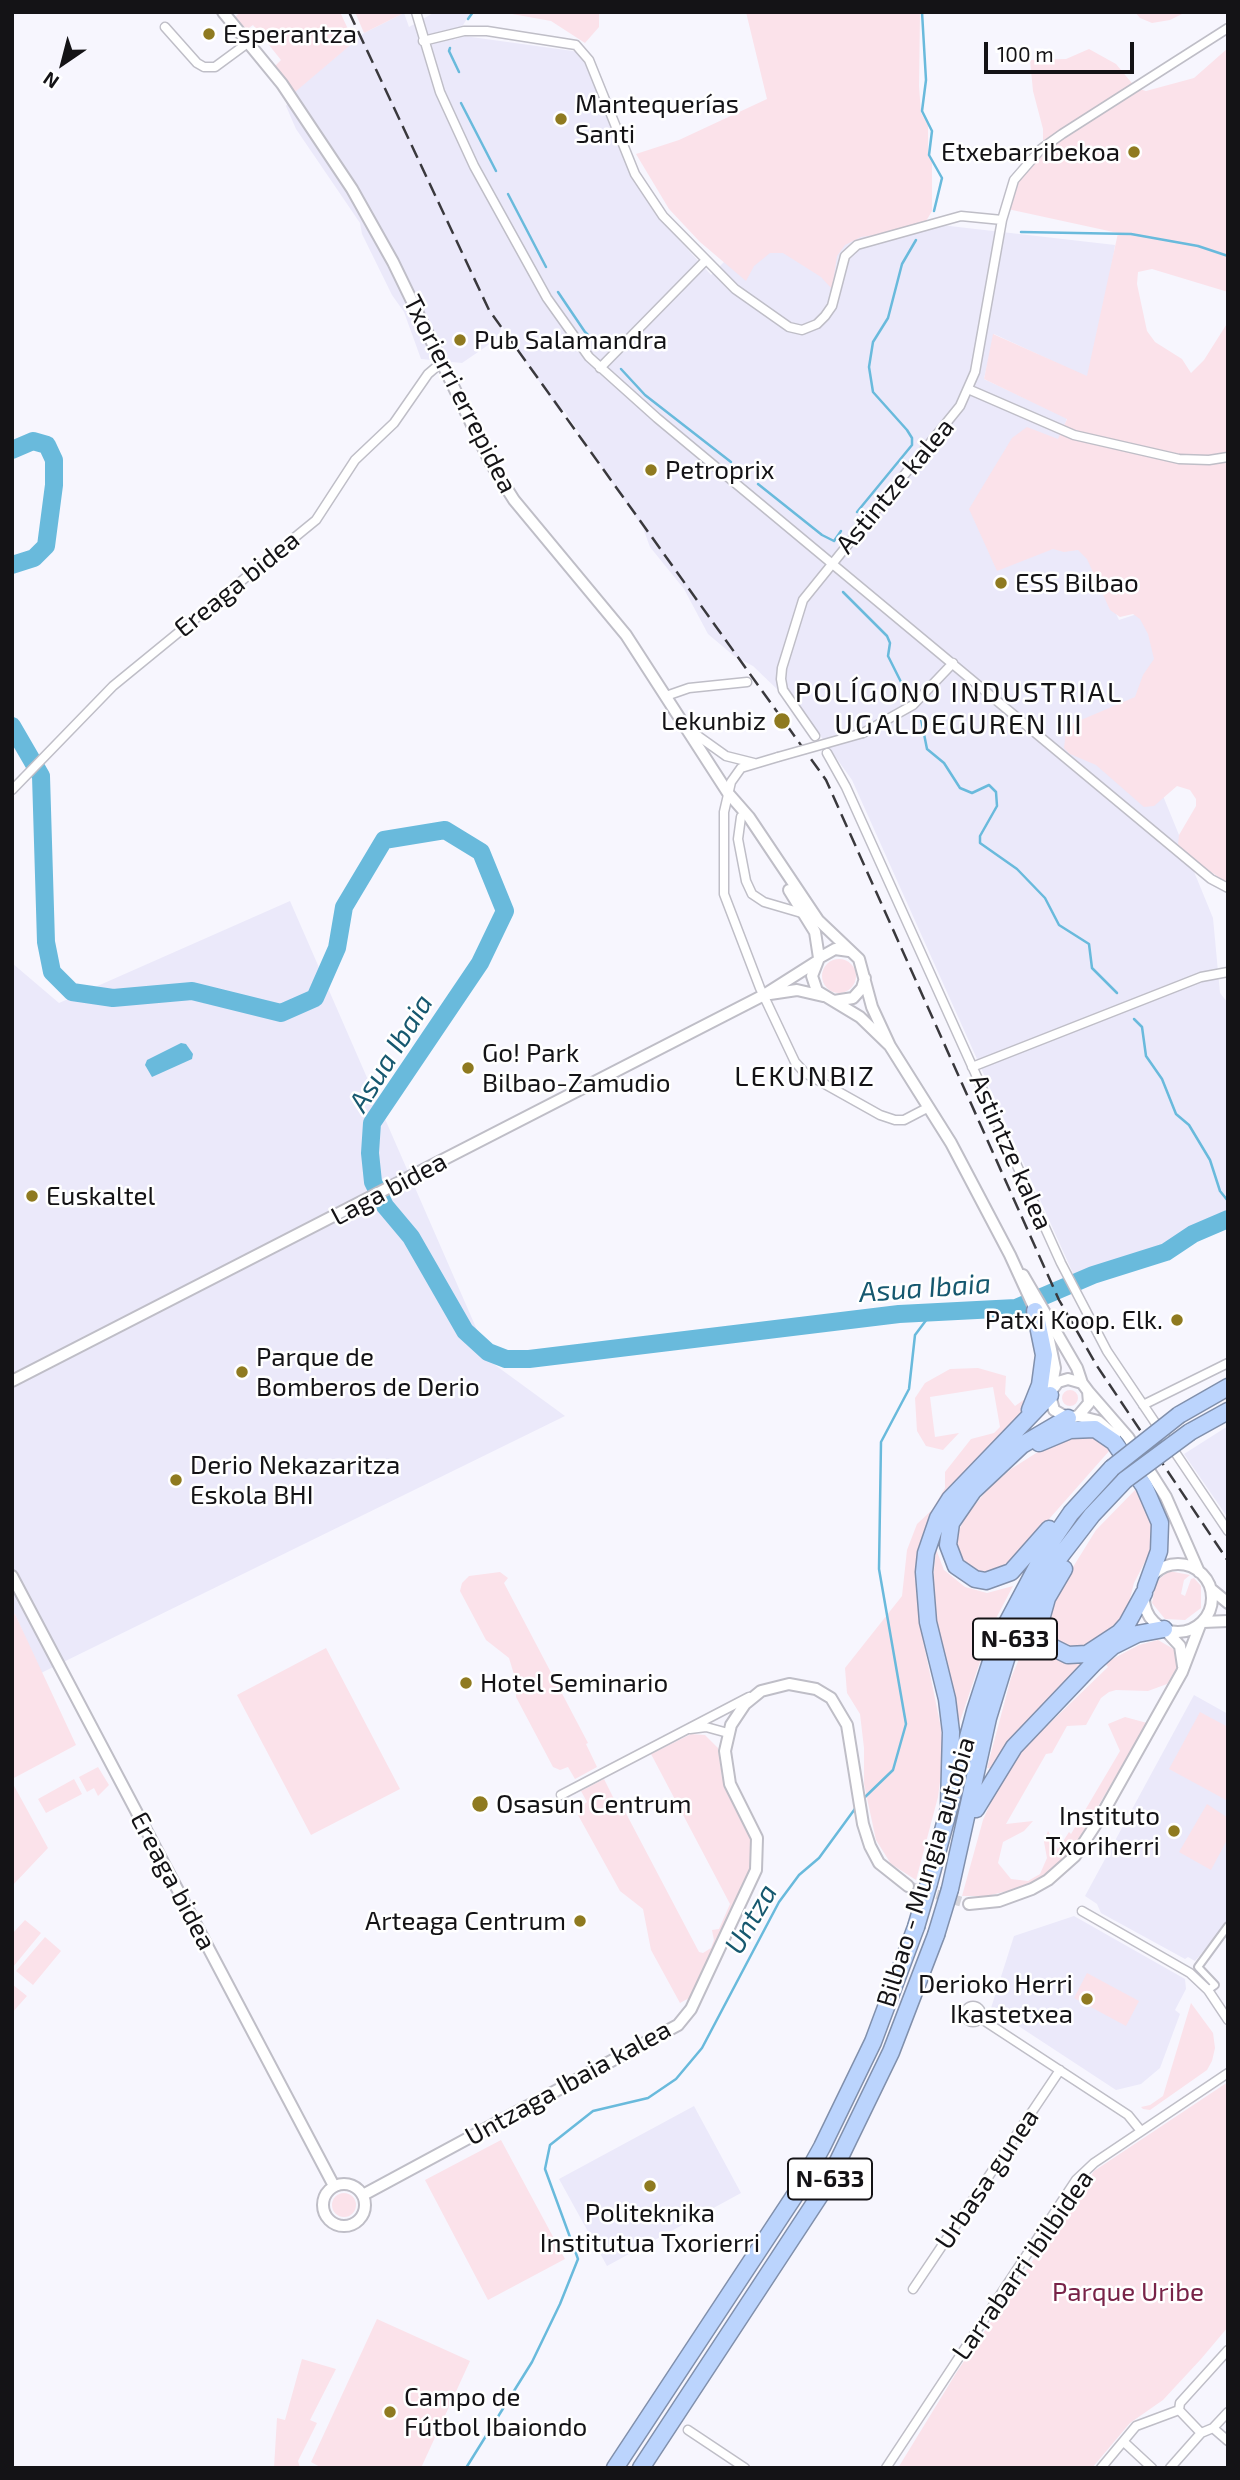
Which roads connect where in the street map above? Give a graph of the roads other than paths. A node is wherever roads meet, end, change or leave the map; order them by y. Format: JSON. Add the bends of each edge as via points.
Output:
{"nodes":[{"id":1,"x":223,"y":12,"type":"edge"},
{"id":2,"x":416,"y":12,"type":"edge"},
{"id":3,"x":165,"y":27,"type":"dead end"},
{"id":4,"x":1228,"y":28,"type":"edge"},
{"id":5,"x":423,"y":41,"type":"junction"},
{"id":6,"x":248,"y":42,"type":"junction"},
{"id":7,"x":1002,"y":220,"type":"junction"},
{"id":8,"x":705,"y":261,"type":"junction"},
{"id":9,"x":442,"y":362,"type":"junction"},
{"id":10,"x":600,"y":368,"type":"junction"},
{"id":11,"x":968,"y":389,"type":"junction"},
{"id":12,"x":1228,"y":457,"type":"edge"},
{"id":13,"x":832,"y":562,"type":"junction"},
{"id":14,"x":953,"y":663,"type":"junction"},
{"id":15,"x":747,"y":682,"type":"dead end"},
{"id":16,"x":666,"y":696,"type":"junction"},
{"id":17,"x":685,"y":726,"type":"junction"},
{"id":18,"x":815,"y":736,"type":"dead end"},
{"id":19,"x":827,"y":753,"type":"dead end"},
{"id":20,"x":757,"y":763,"type":"junction"},
{"id":21,"x":12,"y":790,"type":"edge"},
{"id":22,"x":728,"y":793,"type":"junction"},
{"id":23,"x":736,"y":804,"type":"junction"},
{"id":24,"x":741,"y":817,"type":"junction"},
{"id":25,"x":1228,"y":888,"type":"edge"},
{"id":26,"x":805,"y":914,"type":"junction"},
{"id":27,"x":849,"y":951,"type":"junction"},
{"id":28,"x":818,"y":960,"type":"junction"},
{"id":29,"x":1228,"y":972,"type":"edge"},
{"id":30,"x":865,"y":976,"type":"junction"},
{"id":31,"x":764,"y":995,"type":"junction"},
{"id":32,"x":826,"y":998,"type":"junction"},
{"id":33,"x":890,"y":1046,"type":"junction"},
{"id":34,"x":972,"y":1067,"type":"junction"},
{"id":35,"x":929,"y":1107,"type":"junction"},
{"id":36,"x":1037,"y":1309,"type":"junction"},
{"id":37,"x":1228,"y":1363,"type":"edge"},
{"id":38,"x":12,"y":1381,"type":"edge"},
{"id":39,"x":1085,"y":1387,"type":"junction"},
{"id":40,"x":1228,"y":1387,"type":"edge"},
{"id":41,"x":1051,"y":1393,"type":"junction"},
{"id":42,"x":1143,"y":1405,"type":"junction"},
{"id":43,"x":1228,"y":1411,"type":"edge"},
{"id":44,"x":1073,"y":1417,"type":"junction"},
{"id":45,"x":1021,"y":1429,"type":"junction"},
{"id":46,"x":1011,"y":1454,"type":"junction"},
{"id":47,"x":1128,"y":1483,"type":"junction"},
{"id":48,"x":1071,"y":1513,"type":"junction"},
{"id":49,"x":1228,"y":1531,"type":"edge"},
{"id":50,"x":1199,"y":1572,"type":"junction"},
{"id":51,"x":1155,"y":1573,"type":"junction"},
{"id":52,"x":12,"y":1576,"type":"edge"},
{"id":53,"x":1211,"y":1589,"type":"junction"},
{"id":54,"x":1145,"y":1590,"type":"junction"},
{"id":55,"x":17,"y":1595,"type":"edge"},
{"id":56,"x":1228,"y":1603,"type":"edge"},
{"id":57,"x":1228,"y":1621,"type":"edge"},
{"id":58,"x":1202,"y":1623,"type":"junction"},
{"id":59,"x":1164,"y":1629,"type":"junction"},
{"id":60,"x":1182,"y":1672,"type":"junction"},
{"id":61,"x":761,"y":1691,"type":"junction"},
{"id":62,"x":678,"y":1733,"type":"junction"},
{"id":63,"x":728,"y":1733,"type":"junction"},
{"id":64,"x":561,"y":1795,"type":"dead end"},
{"id":65,"x":949,"y":1807,"type":"junction"},
{"id":66,"x":966,"y":1827,"type":"junction"},
{"id":67,"x":908,"y":1886,"type":"tunnel mouth"},
{"id":68,"x":969,"y":1904,"type":"tunnel mouth"},
{"id":69,"x":1082,"y":1911,"type":"dead end"},
{"id":70,"x":1228,"y":1926,"type":"edge"},
{"id":71,"x":1208,"y":1990,"type":"junction"},
{"id":72,"x":980,"y":2018,"type":"dead end"},
{"id":73,"x":1228,"y":2020,"type":"edge"},
{"id":74,"x":1060,"y":2070,"type":"junction"},
{"id":75,"x":1228,"y":2073,"type":"edge"},
{"id":76,"x":1141,"y":2132,"type":"junction"},
{"id":77,"x":334,"y":2186,"type":"junction"},
{"id":78,"x":363,"y":2195,"type":"junction"},
{"id":79,"x":913,"y":2289,"type":"dead end"},
{"id":80,"x":1228,"y":2350,"type":"edge"},
{"id":81,"x":1179,"y":2410,"type":"junction"},
{"id":82,"x":1228,"y":2412,"type":"edge"},
{"id":83,"x":1213,"y":2428,"type":"junction"},
{"id":84,"x":688,"y":2430,"type":"dead end"},
{"id":85,"x":1202,"y":2433,"type":"junction"},
{"id":86,"x":1228,"y":2441,"type":"edge"},
{"id":87,"x":1124,"y":2442,"type":"junction"},
{"id":88,"x":615,"y":2468,"type":"edge"},
{"id":89,"x":641,"y":2468,"type":"edge"},
{"id":90,"x":746,"y":2468,"type":"edge"},
{"id":91,"x":886,"y":2468,"type":"edge"},
{"id":92,"x":1101,"y":2468,"type":"edge"},
{"id":93,"x":1152,"y":2468,"type":"edge"},
{"id":94,"x":1170,"y":2468,"type":"edge"}],
"edges":[{"from":1,"to":6,"type":"street","name":"Txorierri errepidea"},
{"from":2,"to":5,"type":"street"},
{"from":3,"to":6,"type":"street","via":[[204,67],[215,67]]},
{"from":4,"to":7,"type":"street","name":"Astintze kalea","via":[[1041,149],[1014,180]]},
{"from":5,"to":8,"type":"street","via":[[464,31],[487,31],[576,45],[589,60],[635,174],[663,216]]},
{"from":5,"to":10,"type":"street","via":[[440,92],[474,166],[559,318]]},
{"from":6,"to":9,"type":"street","name":"Txorierri errepidea","via":[[352,189]]},
{"from":7,"to":8,"type":"street","via":[[961,216],[857,245],[845,256],[832,306],[802,330],[789,327]]},
{"from":7,"to":11,"type":"street","name":"Astintze kalea"},
{"from":8,"to":10,"type":"street"},
{"from":9,"to":16,"type":"street","name":"Txorierri errepidea","via":[[490,462],[514,500],[609,613]]},
{"from":9,"to":21,"type":"street","name":"Ereaga bidea","via":[[428,374],[394,423],[355,460],[316,520],[113,686]]},
{"from":10,"to":13,"type":"street"},
{"from":11,"to":12,"type":"street","via":[[1074,435],[1179,459]]},
{"from":11,"to":13,"type":"street","name":"Astintze kalea","via":[[950,422]]},
{"from":13,"to":14,"type":"street"},
{"from":13,"to":18,"type":"street","name":"Astintze kalea","via":[[803,600],[782,668],[783,690]]},
{"from":14,"to":20,"type":"street","bridge":true,"via":[[912,705],[863,733]]},
{"from":14,"to":25,"type":"street","via":[[1211,879]]},
{"from":15,"to":16,"type":"street","via":[[689,688]]},
{"from":16,"to":17,"type":"street","name":"Txorierri errepidea"},
{"from":17,"to":20,"type":"street","via":[[726,756]]},
{"from":17,"to":22,"type":"street","name":"Txorierri errepidea"},
{"from":19,"to":34,"type":"street","name":"Astintze kalea"},
{"from":20,"to":22,"type":"street","via":[[741,768]]},
{"from":22,"to":23,"type":"street","name":"Txorierri errepidea"},
{"from":22,"to":31,"type":"street","via":[[724,894]]},
{"from":23,"to":24,"type":"street","name":"Txorierri errepidea"},
{"from":23,"to":27,"type":"street","name":"Txorierri errepidea","via":[[818,920]]},
{"from":24,"to":26,"type":"street","name":"Txorierri errepidea"},
{"from":24,"to":26,"type":"street","via":[[738,839],[752,894]]},
{"from":26,"to":28,"type":"street","name":"Txorierri errepidea","via":[[815,932]]},
{"from":27,"to":28,"type":"street","via":[[835,949]]},
{"from":27,"to":30,"type":"street","name":"Txorierri errepidea","via":[[859,958]]},
{"from":28,"to":31,"type":"street"},
{"from":28,"to":32,"type":"street","name":"Txorierri errepidea","via":[[812,976]]},
{"from":29,"to":34,"type":"street","via":[[1201,977]]},
{"from":30,"to":32,"type":"street","via":[[853,998]]},
{"from":30,"to":33,"type":"street","name":"Txorierri errepidea","via":[[872,1007]]},
{"from":31,"to":32,"type":"street","via":[[797,990]]},
{"from":31,"to":35,"type":"street","via":[[795,1062],[805,1073],[895,1120]]},
{"from":31,"to":38,"type":"street","name":"Laga bidea"},
{"from":32,"to":33,"type":"street","name":"Txorierri errepidea","via":[[860,1017]]},
{"from":33,"to":35,"type":"street","name":"Txorierri errepidea"},
{"from":34,"to":42,"type":"street","name":"Astintze kalea","via":[[1068,1276],[1107,1351]]},
{"from":35,"to":36,"type":"street","name":"Txorierri errepidea"},
{"from":36,"to":39,"type":"street","name":"Txorierri errepidea"},
{"from":36,"to":41,"type":"street","name":"Txorierri errepidea","via":[[1054,1357]]},
{"from":36,"to":45,"type":"highway","via":[[1043,1376]]},
{"from":37,"to":42,"type":"street"},
{"from":39,"to":41,"type":"street","via":[[1068,1379],[1058,1382]]},
{"from":39,"to":44,"type":"street","via":[[1087,1408]]},
{"from":39,"to":50,"type":"street","name":"Txorierri errepidea","via":[[1128,1437],[1167,1497]]},
{"from":40,"to":48,"type":"highway","name":"Bilbao - Mungia autobia","number":"N-633","bridge":true,"via":[[1179,1415],[1112,1468]]},
{"from":41,"to":44,"type":"street","via":[[1054,1410]]},
{"from":41,"to":45,"type":"highway"},
{"from":42,"to":49,"type":"street","name":"Astintze kalea"},
{"from":43,"to":47,"type":"highway","number":"N-633","bridge":true,"via":[[1150,1460]]},
{"from":44,"to":46,"type":"highway","via":[[1049,1426]]},
{"from":44,"to":51,"type":"street","via":[[1098,1421],[1107,1428],[1152,1492],[1167,1536]]},
{"from":45,"to":65,"type":"highway","via":[[950,1499],[926,1553],[927,1612],[951,1732]]},
{"from":46,"to":48,"type":"highway","via":[[968,1496],[951,1523],[948,1545],[956,1566],[975,1579],[1003,1576]]},
{"from":46,"to":54,"type":"highway","via":[[1070,1430],[1095,1429],[1114,1442],[1144,1486],[1160,1523],[1158,1551]]},
{"from":47,"to":54,"type":"highway","via":[[1064,1569],[1044,1607],[1041,1632],[1058,1651],[1087,1654],[1127,1624]]},
{"from":47,"to":66,"type":"highway","name":"Bilbao - Mungia autobia","number":"N-633","via":[[1085,1523],[1055,1563],[1020,1628],[988,1718]]},
{"from":48,"to":65,"type":"highway","name":"Bilbao - Mungia autobia","number":"N-633","via":[[1030,1576],[998,1640]]},
{"from":50,"to":51,"type":"street","via":[[1173,1564]]},
{"from":50,"to":53,"type":"street"},
{"from":51,"to":54,"type":"street"},
{"from":52,"to":55,"type":"street","name":"Ereaga bidea"},
{"from":53,"to":56,"type":"street"},
{"from":53,"to":58,"type":"street","via":[[1211,1607]]},
{"from":54,"to":59,"type":"street","via":[[1149,1617]]},
{"from":55,"to":77,"type":"street","name":"Ereaga bidea"},
{"from":57,"to":58,"type":"street"},
{"from":58,"to":59,"type":"street","via":[[1179,1632]]},
{"from":58,"to":60,"type":"street"},
{"from":59,"to":60,"type":"street","via":[[1180,1646]]},
{"from":59,"to":66,"type":"highway","via":[[1137,1634],[1094,1663],[1008,1755]]},
{"from":60,"to":68,"type":"street","via":[[1075,1856],[1032,1889],[999,1901]]},
{"from":61,"to":62,"type":"street"},
{"from":61,"to":63,"type":"street","via":[[745,1704]]},
{"from":61,"to":67,"type":"street","via":[[796,1684],[831,1698],[847,1725],[870,1846],[879,1863]]},
{"from":62,"to":63,"type":"street","via":[[706,1727]]},
{"from":62,"to":64,"type":"street"},
{"from":63,"to":78,"type":"street","name":"Untzaga Ibaia kalea","via":[[727,1777],[755,1833],[758,1861],[691,2010],[678,2025]]},
{"from":65,"to":88,"type":"highway","name":"Bilbao - Mungia autobia","number":"N-633","bridge":true,"via":[[916,1927],[873,2042],[822,2147]]},
{"from":66,"to":89,"type":"highway","name":"Bilbao - Mungia autobia","number":"N-633","bridge":true,"via":[[936,1935],[849,2144],[799,2232]]},
{"from":69,"to":71,"type":"street","via":[[1190,1972]]},
{"from":70,"to":71,"type":"street","via":[[1198,1967],[1215,1985]]},
{"from":71,"to":73,"type":"street"},
{"from":72,"to":74,"type":"street"},
{"from":74,"to":76,"type":"street","via":[[1128,2115]]},
{"from":74,"to":79,"type":"street","name":"Urbasa gunea"},
{"from":75,"to":76,"type":"street","name":"Larrabarri ibilbidea"},
{"from":76,"to":91,"type":"street","name":"Larrabarri ibilbidea","via":[[1076,2180]]},
{"from":77,"to":78,"type":"street","via":[[353,2186]]},
{"from":77,"to":78,"type":"street","via":[[323,2205],[328,2219],[341,2226],[360,2219]]},
{"from":80,"to":81,"type":"street","via":[[1180,2403]]},
{"from":81,"to":85,"type":"street"},
{"from":81,"to":87,"type":"street","via":[[1143,2421]]},
{"from":82,"to":83,"type":"street"},
{"from":83,"to":85,"type":"street"},
{"from":83,"to":86,"type":"street"},
{"from":84,"to":90,"type":"street"},
{"from":85,"to":94,"type":"street"},
{"from":87,"to":92,"type":"street"},
{"from":87,"to":93,"type":"street"}]}
